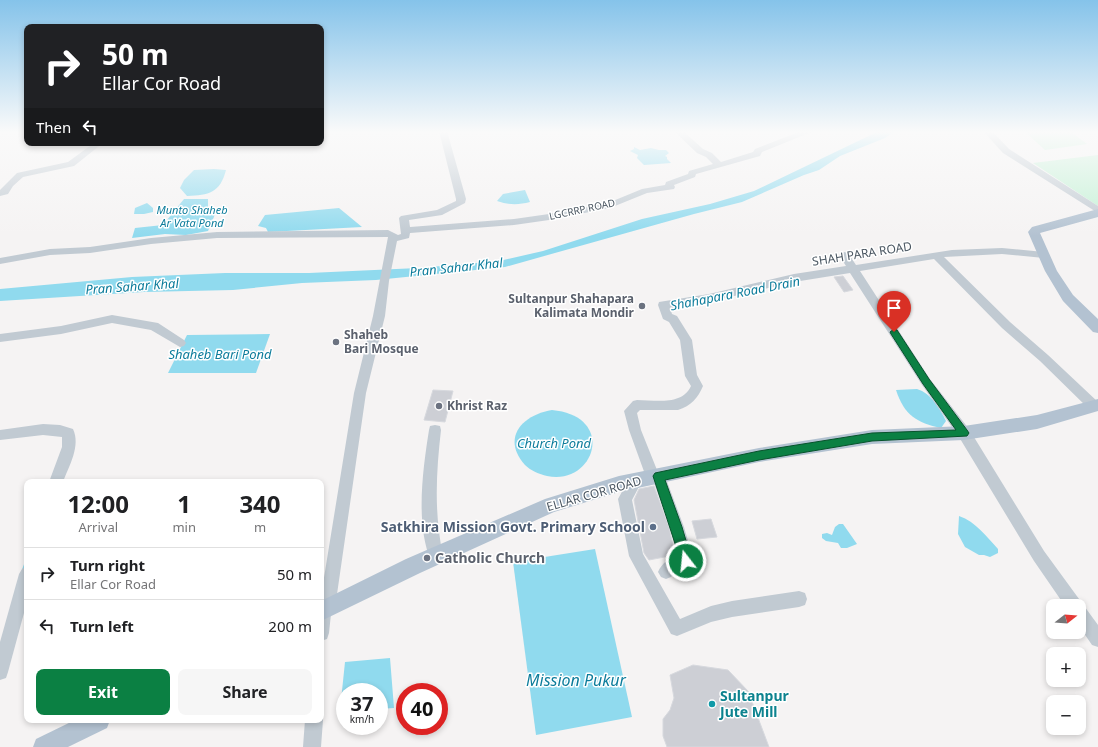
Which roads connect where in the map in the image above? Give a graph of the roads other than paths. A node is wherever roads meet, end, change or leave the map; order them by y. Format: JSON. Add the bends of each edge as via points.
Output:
{"nodes":[{"id":1,"x":61,"y":166,"type":"edge"},
{"id":2,"x":452,"y":166,"type":"edge"},
{"id":3,"x":716,"y":166,"type":"edge"},
{"id":4,"x":1028,"y":166,"type":"edge"},
{"id":5,"x":0,"y":193,"type":"edge"},
{"id":6,"x":1098,"y":211,"type":"edge"},
{"id":7,"x":405,"y":230,"type":"junction"},
{"id":8,"x":393,"y":239,"type":"junction"},
{"id":9,"x":1044,"y":254,"type":"junction"},
{"id":10,"x":844,"y":255,"type":"dead end"},
{"id":11,"x":937,"y":256,"type":"junction"},
{"id":12,"x":0,"y":260,"type":"edge"},
{"id":13,"x":854,"y":270,"type":"junction"},
{"id":14,"x":1098,"y":328,"type":"edge"},
{"id":15,"x":0,"y":338,"type":"edge"},
{"id":16,"x":180,"y":343,"type":"dead end"},
{"id":17,"x":1096,"y":405,"type":"edge"},
{"id":18,"x":435,"y":430,"type":"dead end"},
{"id":19,"x":964,"y":433,"type":"junction"},
{"id":20,"x":0,"y":435,"type":"edge"},
{"id":21,"x":656,"y":477,"type":"junction"},
{"id":22,"x":57,"y":479,"type":"edge"},
{"id":23,"x":635,"y":481,"type":"junction"},
{"id":24,"x":436,"y":556,"type":"junction"},
{"id":25,"x":666,"y":572,"type":"dead end"},
{"id":26,"x":24,"y":585,"type":"edge"},
{"id":27,"x":799,"y":599,"type":"dead end"},
{"id":28,"x":1069,"y":599,"type":"edge"},
{"id":29,"x":324,"y":609,"type":"edge"},
{"id":30,"x":1086,"y":622,"type":"edge"},
{"id":31,"x":1098,"y":639,"type":"edge"},
{"id":32,"x":0,"y":672,"type":"edge"},
{"id":33,"x":93,"y":723,"type":"edge"},
{"id":34,"x":314,"y":723,"type":"edge"},
{"id":35,"x":44,"y":747,"type":"edge"},
{"id":36,"x":312,"y":747,"type":"edge"}],
"edges":[{"from":1,"to":5,"type":"street","via":[[20,175],[5,192]]},
{"from":2,"to":7,"type":"street","via":[[460,203],[439,213],[404,218]]},
{"from":3,"to":7,"type":"street","name":"LGCRRP ROAD","via":[[674,181],[669,184],[671,187],[645,191],[610,206],[514,222]]},
{"from":4,"to":6,"type":"street"},
{"from":6,"to":9,"type":"main road","via":[[1036,230],[1034,232]]},
{"from":7,"to":8,"type":"street","via":[[406,236]]},
{"from":8,"to":12,"type":"street","via":[[393,235],[388,233],[217,235],[90,250],[50,252]]},
{"from":8,"to":29,"type":"street","via":[[379,316],[360,393]]},
{"from":9,"to":11,"type":"street","name":"SHAH PARA ROAD","via":[[1002,252],[952,253]]},
{"from":9,"to":14,"type":"main road","via":[[1068,298]]},
{"from":10,"to":13,"type":"street"},
{"from":11,"to":13,"type":"street","name":"SHAH PARA ROAD"},
{"from":11,"to":17,"type":"street","via":[[1006,325]]},
{"from":13,"to":19,"type":"street","via":[[926,382]]},
{"from":13,"to":21,"type":"street","name":"SHAH PARA ROAD","via":[[794,278],[708,298],[663,305],[667,316],[673,319],[686,340],[691,376],[697,386],[693,395],[678,405],[637,405],[630,411],[635,430]]},
{"from":15,"to":16,"type":"street","via":[[61,330],[112,319],[154,326]]},
{"from":17,"to":19,"type":"main road","name":"ELLAR COR ROAD","via":[[1037,422]]},
{"from":18,"to":24,"type":"street","via":[[428,497],[430,530]]},
{"from":19,"to":21,"type":"main road","name":"ELLAR COR ROAD","via":[[872,437],[759,455]]},
{"from":19,"to":28,"type":"street","via":[[1039,556]]},
{"from":20,"to":22,"type":"street","via":[[43,430],[61,430],[68,433],[69,447]]},
{"from":21,"to":23,"type":"main road","name":"ELLAR COR ROAD"},
{"from":21,"to":25,"type":"street","via":[[677,527],[686,561],[672,565]]},
{"from":23,"to":24,"type":"main road","name":"ELLAR COR ROAD","via":[[551,505]]},
{"from":23,"to":27,"type":"street","via":[[625,499],[636,556],[676,628],[711,614],[732,609]]},
{"from":24,"to":29,"type":"main road","name":"ELLAR COR ROAD"},
{"from":26,"to":32,"type":"street"},
{"from":30,"to":31,"type":"street"},
{"from":33,"to":35,"type":"main road"},
{"from":34,"to":36,"type":"street"}]}
